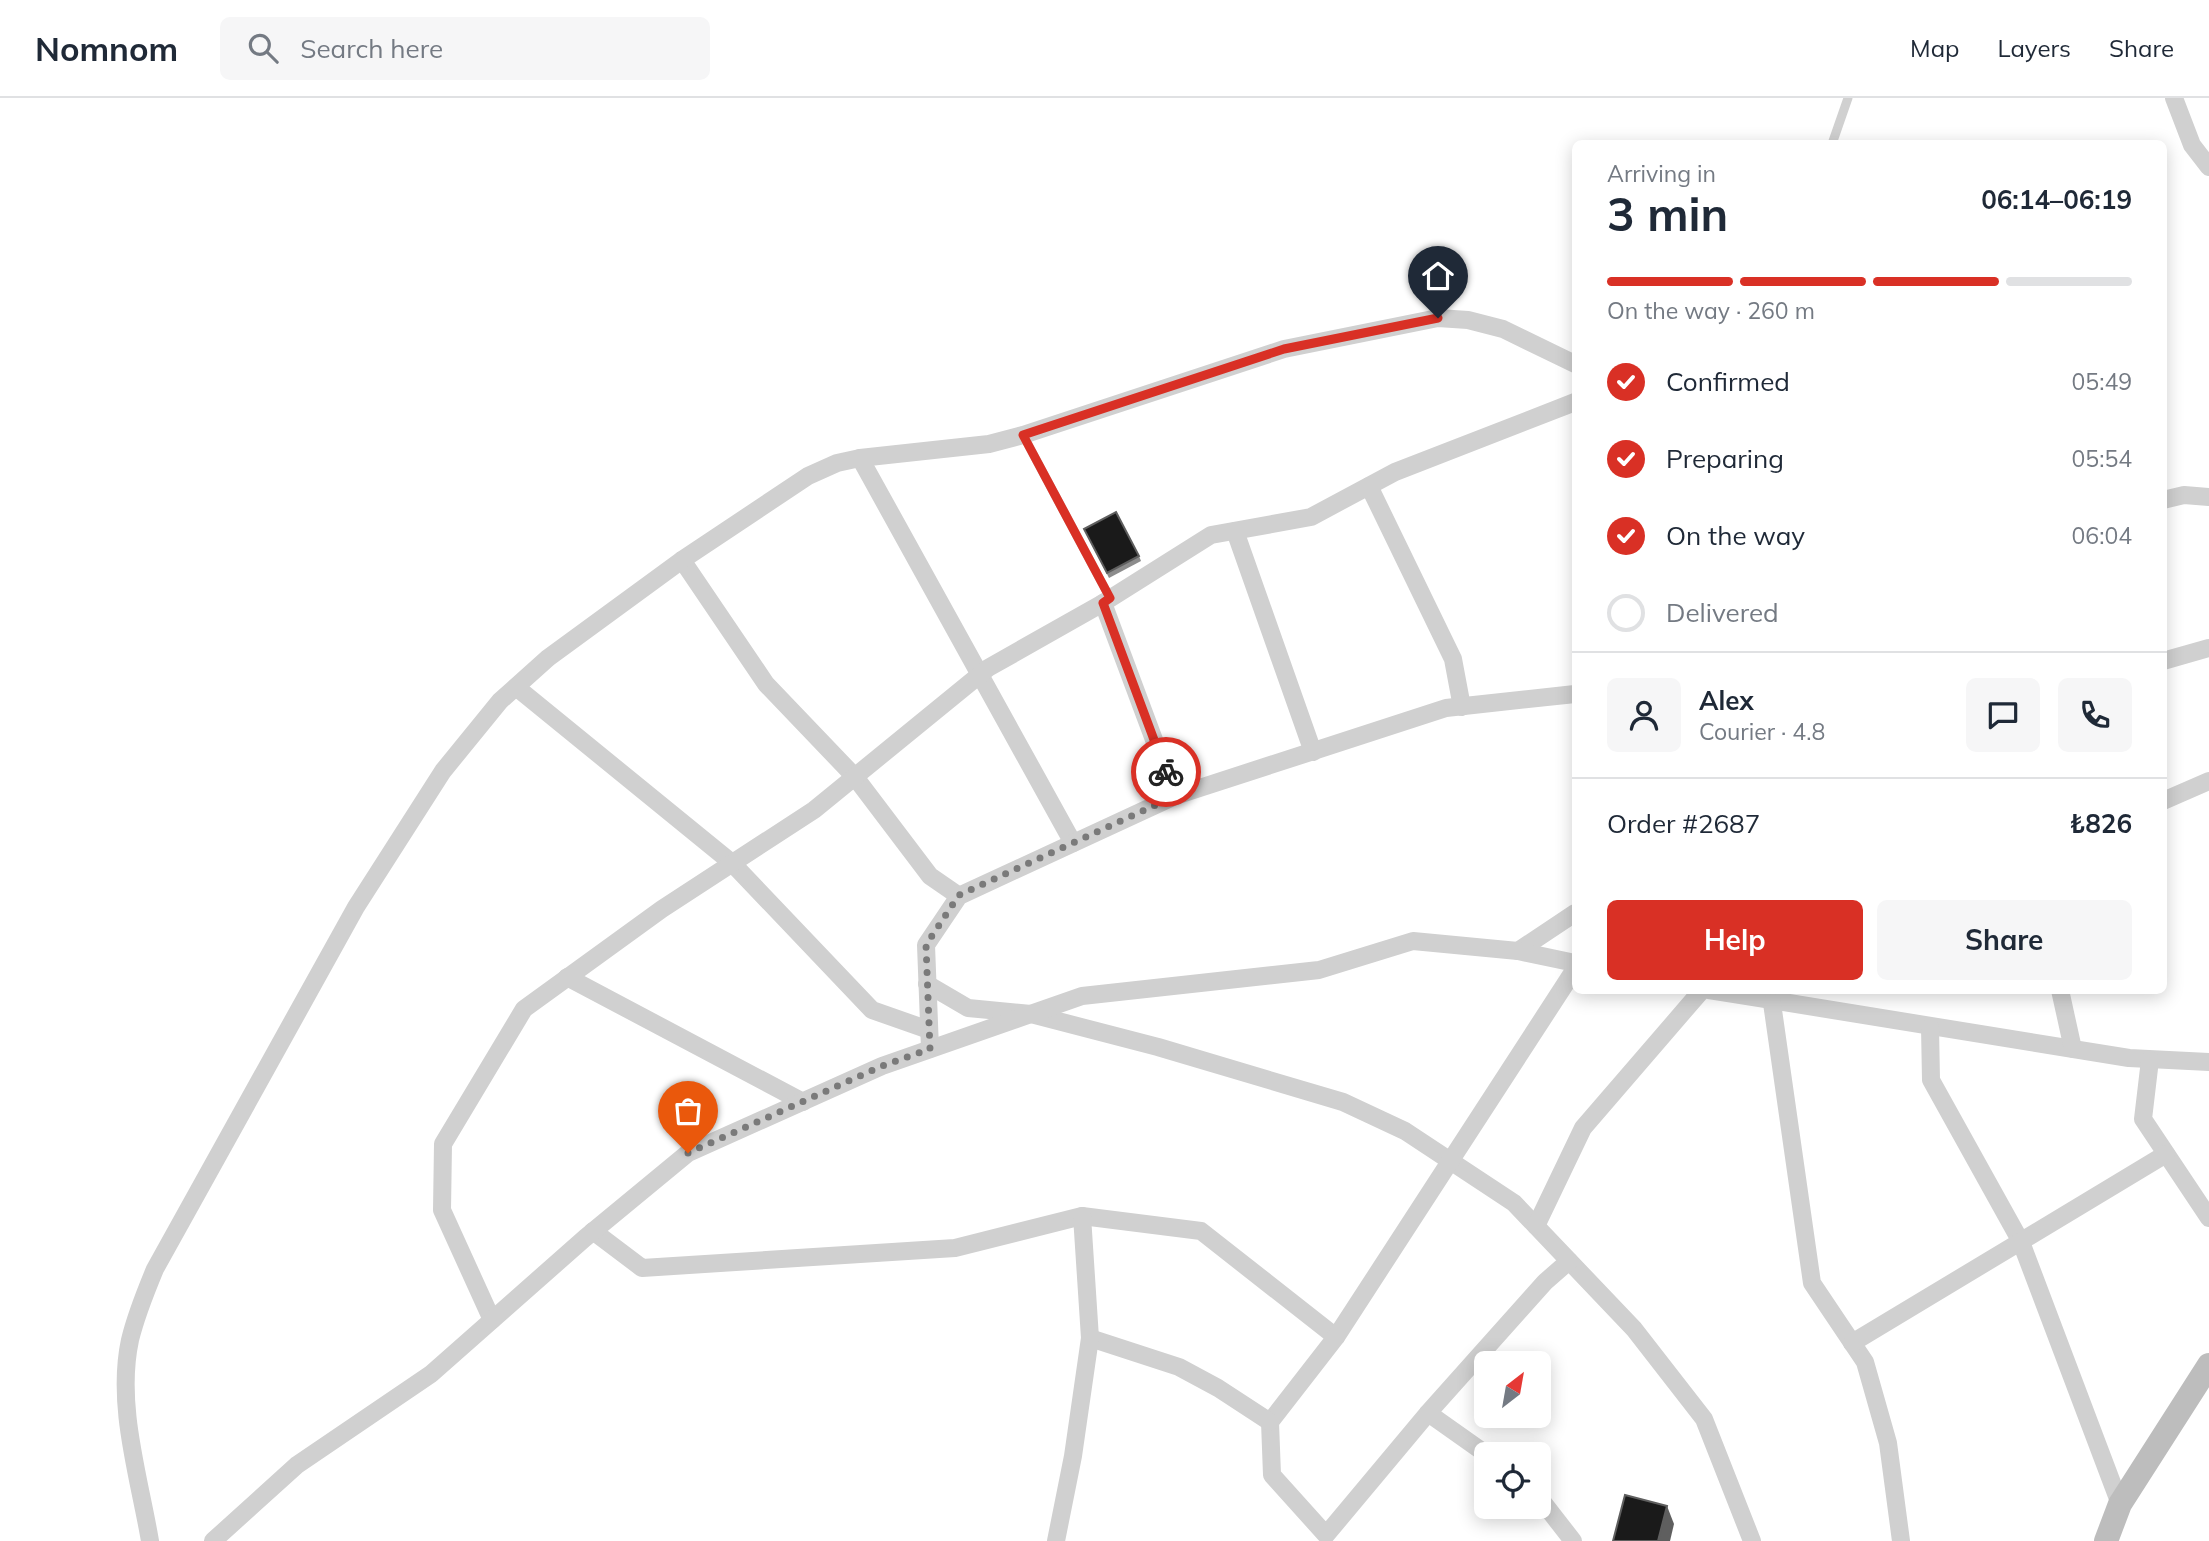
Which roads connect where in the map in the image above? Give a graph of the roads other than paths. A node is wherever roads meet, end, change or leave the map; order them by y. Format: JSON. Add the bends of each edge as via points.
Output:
{"nodes":[{"id":1,"x":1848,"y":98,"type":"edge"},
{"id":2,"x":2174,"y":98,"type":"edge"},
{"id":3,"x":1833,"y":140,"type":"edge"},
{"id":4,"x":2209,"y":167,"type":"edge"},
{"id":5,"x":1572,"y":363,"type":"edge"},
{"id":6,"x":1572,"y":403,"type":"edge"},
{"id":7,"x":1023,"y":435,"type":"junction"},
{"id":8,"x":860,"y":458,"type":"junction"},
{"id":9,"x":1369,"y":486,"type":"junction"},
{"id":10,"x":2209,"y":496,"type":"edge"},
{"id":11,"x":2167,"y":499,"type":"edge"},
{"id":12,"x":1235,"y":531,"type":"junction"},
{"id":13,"x":682,"y":560,"type":"junction"},
{"id":14,"x":1107,"y":600,"type":"junction"},
{"id":15,"x":2209,"y":648,"type":"edge"},
{"id":16,"x":2167,"y":660,"type":"edge"},
{"id":17,"x":979,"y":676,"type":"junction"},
{"id":18,"x":516,"y":687,"type":"junction"},
{"id":19,"x":1572,"y":694,"type":"edge"},
{"id":20,"x":1462,"y":707,"type":"junction"},
{"id":21,"x":1313,"y":752,"type":"junction"},
{"id":22,"x":855,"y":777,"type":"junction"},
{"id":23,"x":2209,"y":781,"type":"edge"},
{"id":24,"x":1175,"y":796,"type":"junction"},
{"id":25,"x":2167,"y":799,"type":"edge"},
{"id":26,"x":1073,"y":843,"type":"junction"},
{"id":27,"x":732,"y":863,"type":"junction"},
{"id":28,"x":959,"y":895,"type":"junction"},
{"id":29,"x":1572,"y":915,"type":"edge"},
{"id":30,"x":1518,"y":951,"type":"junction"},
{"id":31,"x":1572,"y":962,"type":"edge"},
{"id":32,"x":1572,"y":974,"type":"edge"},
{"id":33,"x":567,"y":977,"type":"junction"},
{"id":34,"x":927,"y":984,"type":"junction"},
{"id":35,"x":1699,"y":994,"type":"edge"},
{"id":36,"x":1728,"y":994,"type":"edge"},
{"id":37,"x":2061,"y":994,"type":"edge"},
{"id":38,"x":1772,"y":1003,"type":"junction"},
{"id":39,"x":1031,"y":1014,"type":"junction"},
{"id":40,"x":1930,"y":1027,"type":"junction"},
{"id":41,"x":929,"y":1030,"type":"junction"},
{"id":42,"x":930,"y":1049,"type":"junction"},
{"id":43,"x":2073,"y":1049,"type":"junction"},
{"id":44,"x":2150,"y":1060,"type":"junction"},
{"id":45,"x":2209,"y":1062,"type":"edge"},
{"id":46,"x":803,"y":1102,"type":"junction"},
{"id":47,"x":2166,"y":1154,"type":"junction"},
{"id":48,"x":1452,"y":1162,"type":"junction"},
{"id":49,"x":1082,"y":1216,"type":"junction"},
{"id":50,"x":2209,"y":1218,"type":"edge"},
{"id":51,"x":1536,"y":1226,"type":"junction"},
{"id":52,"x":593,"y":1231,"type":"junction"},
{"id":53,"x":2021,"y":1241,"type":"junction"},
{"id":54,"x":1569,"y":1261,"type":"junction"},
{"id":55,"x":492,"y":1320,"type":"junction"},
{"id":56,"x":1336,"y":1337,"type":"junction"},
{"id":57,"x":1090,"y":1338,"type":"junction"},
{"id":58,"x":1852,"y":1343,"type":"junction"},
{"id":59,"x":2209,"y":1365,"type":"edge"},
{"id":60,"x":2201,"y":1389,"type":"edge"},
{"id":61,"x":1428,"y":1413,"type":"junction"},
{"id":62,"x":1270,"y":1422,"type":"junction"},
{"id":63,"x":1474,"y":1446,"type":"edge"},
{"id":64,"x":2120,"y":1504,"type":"junction"},
{"id":65,"x":1551,"y":1513,"type":"edge"},
{"id":66,"x":150,"y":1541,"type":"edge"},
{"id":67,"x":214,"y":1541,"type":"edge"},
{"id":68,"x":1056,"y":1541,"type":"edge"},
{"id":69,"x":1573,"y":1541,"type":"edge"},
{"id":70,"x":1752,"y":1541,"type":"edge"},
{"id":71,"x":1901,"y":1541,"type":"edge"},
{"id":72,"x":2106,"y":1541,"type":"edge"}],
"edges":[{"from":1,"to":3,"type":"lane"},
{"from":2,"to":4,"type":"street","via":[[2192,145]]},
{"from":5,"to":7,"type":"street","via":[[1503,329],[1438,318],[1284,349]]},
{"from":6,"to":9,"type":"street"},
{"from":7,"to":8,"type":"street","via":[[989,444]]},
{"from":7,"to":14,"type":"lane"},
{"from":8,"to":13,"type":"street","via":[[808,476]]},
{"from":8,"to":17,"type":"street"},
{"from":9,"to":12,"type":"street","via":[[1311,517]]},
{"from":9,"to":20,"type":"street","via":[[1453,659]]},
{"from":10,"to":11,"type":"street"},
{"from":12,"to":14,"type":"street","via":[[1211,535]]},
{"from":12,"to":21,"type":"street"},
{"from":13,"to":18,"type":"street","via":[[548,658]]},
{"from":13,"to":22,"type":"street","via":[[766,684]]},
{"from":14,"to":17,"type":"street"},
{"from":14,"to":24,"type":"street"},
{"from":15,"to":16,"type":"street"},
{"from":17,"to":22,"type":"street"},
{"from":17,"to":26,"type":"street"},
{"from":18,"to":27,"type":"street"},
{"from":18,"to":66,"type":"street","via":[[443,771],[396,841],[155,1269],[139,1307],[126,1376],[127,1409]]},
{"from":19,"to":20,"type":"street"},
{"from":20,"to":21,"type":"street","via":[[1446,708]]},
{"from":21,"to":24,"type":"street"},
{"from":22,"to":27,"type":"street","via":[[814,810]]},
{"from":22,"to":28,"type":"street","via":[[930,876]]},
{"from":23,"to":25,"type":"street"},
{"from":24,"to":26,"type":"street"},
{"from":26,"to":28,"type":"street"},
{"from":27,"to":33,"type":"street"},
{"from":27,"to":41,"type":"street","via":[[872,1010]]},
{"from":28,"to":34,"type":"street","via":[[926,945]]},
{"from":29,"to":30,"type":"street"},
{"from":30,"to":31,"type":"street"},
{"from":30,"to":39,"type":"street","via":[[1413,941],[1319,970],[1082,996]]},
{"from":32,"to":48,"type":"street"},
{"from":33,"to":46,"type":"street"},
{"from":33,"to":55,"type":"street","via":[[524,1009],[443,1144],[442,1210]]},
{"from":34,"to":39,"type":"street","via":[[968,1008]]},
{"from":34,"to":41,"type":"street"},
{"from":35,"to":51,"type":"street","via":[[1583,1128]]},
{"from":36,"to":38,"type":"street"},
{"from":37,"to":43,"type":"street"},
{"from":38,"to":40,"type":"street"},
{"from":38,"to":58,"type":"street","via":[[1812,1283]]},
{"from":39,"to":42,"type":"street"},
{"from":39,"to":48,"type":"street","via":[[1343,1102],[1405,1131]]},
{"from":40,"to":43,"type":"street"},
{"from":40,"to":53,"type":"street","via":[[1931,1080]]},
{"from":41,"to":42,"type":"street"},
{"from":42,"to":46,"type":"street"},
{"from":43,"to":44,"type":"street"},
{"from":44,"to":45,"type":"street"},
{"from":44,"to":47,"type":"street","via":[[2143,1119]]},
{"from":46,"to":52,"type":"street","via":[[688,1153]]},
{"from":47,"to":50,"type":"street"},
{"from":47,"to":53,"type":"street"},
{"from":48,"to":51,"type":"street","via":[[1514,1203]]},
{"from":48,"to":56,"type":"street"},
{"from":49,"to":52,"type":"street","via":[[955,1248],[642,1268]]},
{"from":49,"to":56,"type":"street","via":[[1201,1231]]},
{"from":49,"to":57,"type":"street"},
{"from":51,"to":54,"type":"street"},
{"from":52,"to":55,"type":"street"},
{"from":53,"to":58,"type":"street"},
{"from":53,"to":64,"type":"street"},
{"from":54,"to":61,"type":"street"},
{"from":54,"to":70,"type":"street","via":[[1634,1329],[1704,1419]]},
{"from":55,"to":67,"type":"street","via":[[431,1374],[297,1465]]},
{"from":56,"to":62,"type":"street"},
{"from":57,"to":62,"type":"street","via":[[1179,1367]]},
{"from":57,"to":68,"type":"street"},
{"from":58,"to":71,"type":"street","via":[[1865,1362],[1888,1443]]},
{"from":59,"to":60,"type":"street"},
{"from":60,"to":64,"type":"street"},
{"from":61,"to":62,"type":"street","via":[[1326,1535],[1272,1475]]},
{"from":61,"to":63,"type":"street"},
{"from":64,"to":72,"type":"street"},
{"from":65,"to":69,"type":"street"}]}
